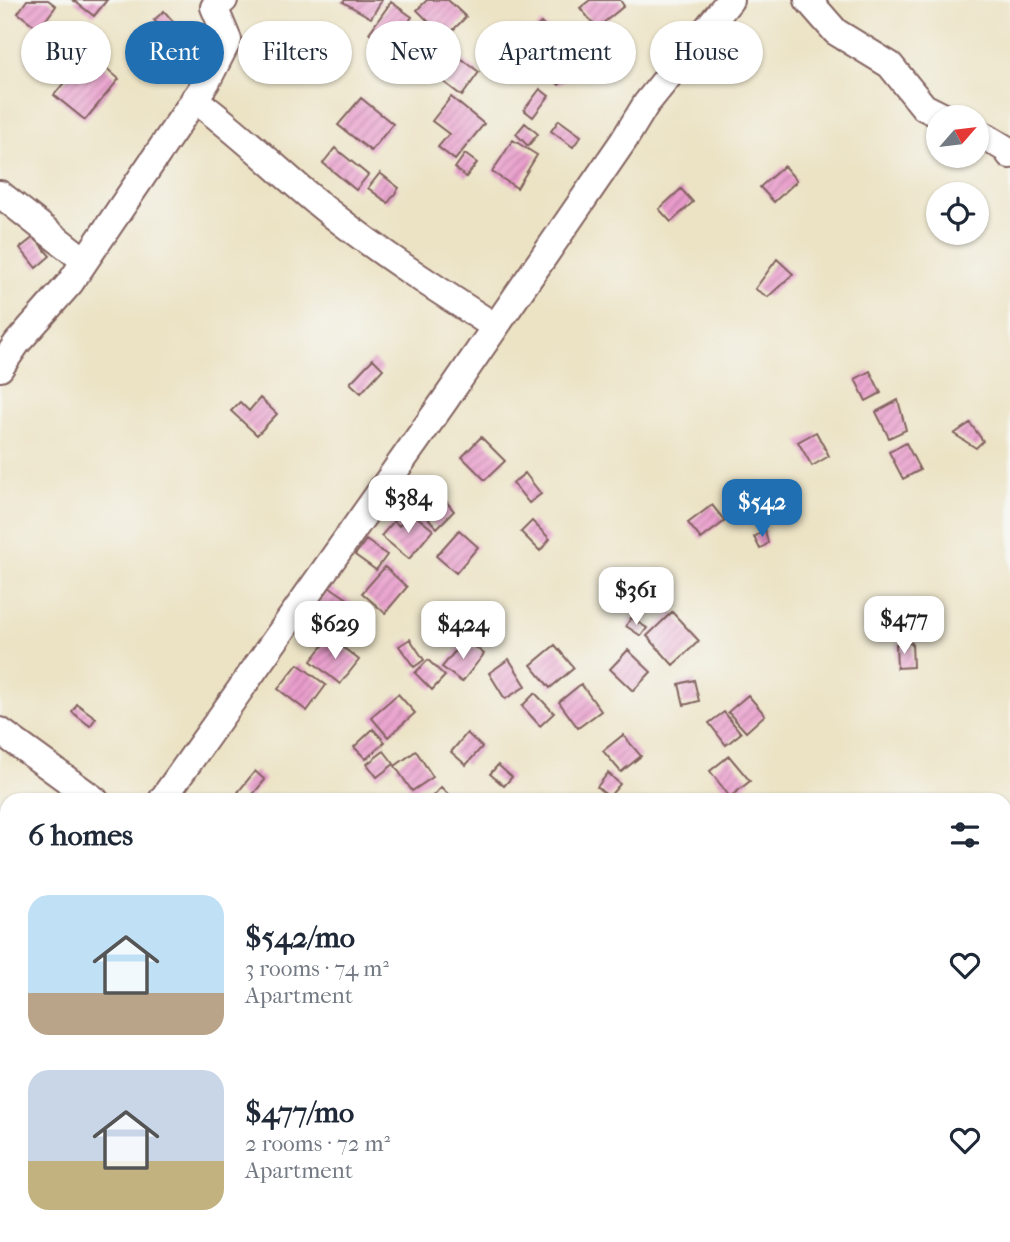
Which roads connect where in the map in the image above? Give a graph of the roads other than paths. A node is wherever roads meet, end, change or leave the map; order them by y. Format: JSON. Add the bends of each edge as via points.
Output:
{"nodes":[{"id":1,"x":225,"y":0,"type":"edge"},
{"id":2,"x":730,"y":0,"type":"edge"},
{"id":3,"x":808,"y":0,"type":"edge"},
{"id":4,"x":194,"y":99,"type":"junction"},
{"id":5,"x":926,"y":108,"type":"edge"},
{"id":6,"x":989,"y":139,"type":"edge"},
{"id":7,"x":1010,"y":155,"type":"edge"},
{"id":8,"x":0,"y":194,"type":"edge"},
{"id":9,"x":85,"y":261,"type":"junction"},
{"id":10,"x":494,"y":326,"type":"junction"},
{"id":11,"x":0,"y":368,"type":"edge"},
{"id":12,"x":0,"y":731,"type":"edge"},
{"id":13,"x":85,"y":793,"type":"edge"},
{"id":14,"x":167,"y":793,"type":"edge"}],
"edges":[{"from":1,"to":4,"type":"street","via":[[214,7],[228,40]]},
{"from":2,"to":10,"type":"street","via":[[646,104]]},
{"from":3,"to":5,"type":"street","via":[[836,32],[890,65]]},
{"from":4,"to":9,"type":"street"},
{"from":4,"to":10,"type":"street","via":[[331,214]]},
{"from":6,"to":7,"type":"street"},
{"from":8,"to":9,"type":"street"},
{"from":9,"to":11,"type":"street"},
{"from":10,"to":14,"type":"street"},
{"from":12,"to":13,"type":"street"}]}
